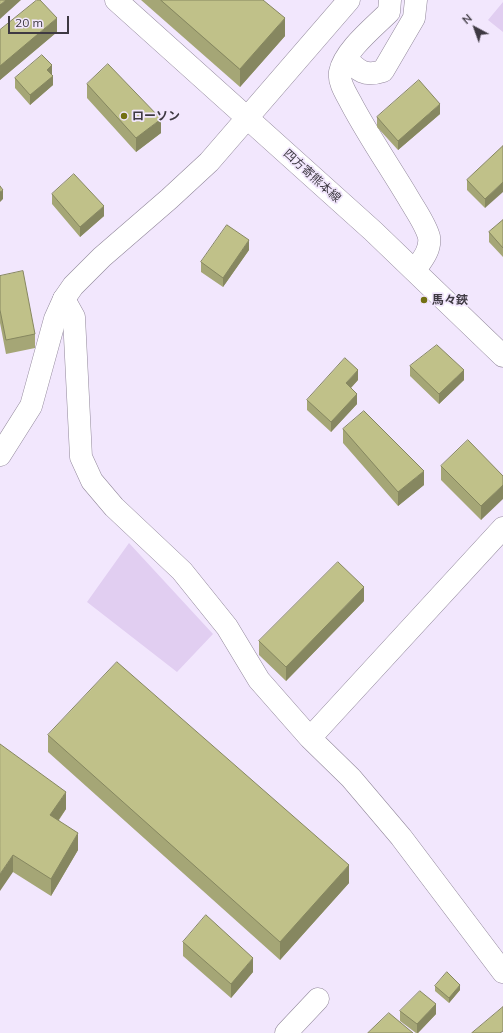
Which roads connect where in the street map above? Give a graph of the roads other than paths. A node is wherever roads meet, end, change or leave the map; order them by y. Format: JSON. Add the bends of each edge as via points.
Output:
{"nodes":[{"id":1,"x":116,"y":0,"type":"edge"},
{"id":2,"x":349,"y":0,"type":"edge"},
{"id":3,"x":390,"y":0,"type":"edge"},
{"id":4,"x":416,"y":0,"type":"edge"},
{"id":5,"x":346,"y":58,"type":"junction"},
{"id":6,"x":383,"y":71,"type":"junction"},
{"id":7,"x":349,"y":99,"type":"junction"},
{"id":8,"x":248,"y":118,"type":"junction"},
{"id":9,"x":415,"y":270,"type":"junction"},
{"id":10,"x":64,"y":299,"type":"junction"},
{"id":11,"x":503,"y":356,"type":"edge"},
{"id":12,"x":0,"y":456,"type":"edge"},
{"id":13,"x":503,"y":528,"type":"edge"},
{"id":14,"x":310,"y":738,"type":"junction"},
{"id":15,"x":503,"y":972,"type":"edge"},
{"id":16,"x":318,"y":999,"type":"dead end"},
{"id":17,"x":286,"y":1033,"type":"edge"}],
"edges":[{"from":1,"to":8,"type":"street","name":"四方寄熊本線"},
{"from":2,"to":8,"type":"street"},
{"from":3,"to":5,"type":"street","via":[[389,12]]},
{"from":4,"to":6,"type":"street","via":[[414,18]]},
{"from":5,"to":6,"type":"street","via":[[367,74]]},
{"from":5,"to":7,"type":"street","via":[[340,73],[342,85]]},
{"from":6,"to":7,"type":"street"},
{"from":7,"to":9,"type":"street","via":[[367,133],[418,214],[429,238],[428,252]]},
{"from":8,"to":9,"type":"street","name":"四方寄熊本線"},
{"from":8,"to":10,"type":"street","via":[[209,162],[102,256]]},
{"from":9,"to":11,"type":"street","name":"四方寄熊本線"},
{"from":10,"to":12,"type":"street","via":[[55,319],[31,406]]},
{"from":10,"to":14,"type":"street","via":[[74,317],[81,457],[92,481],[114,507],[182,571],[227,627],[258,680]]},
{"from":13,"to":14,"type":"street"},
{"from":14,"to":15,"type":"street","via":[[351,778],[401,837]]},
{"from":16,"to":17,"type":"street"}]}
